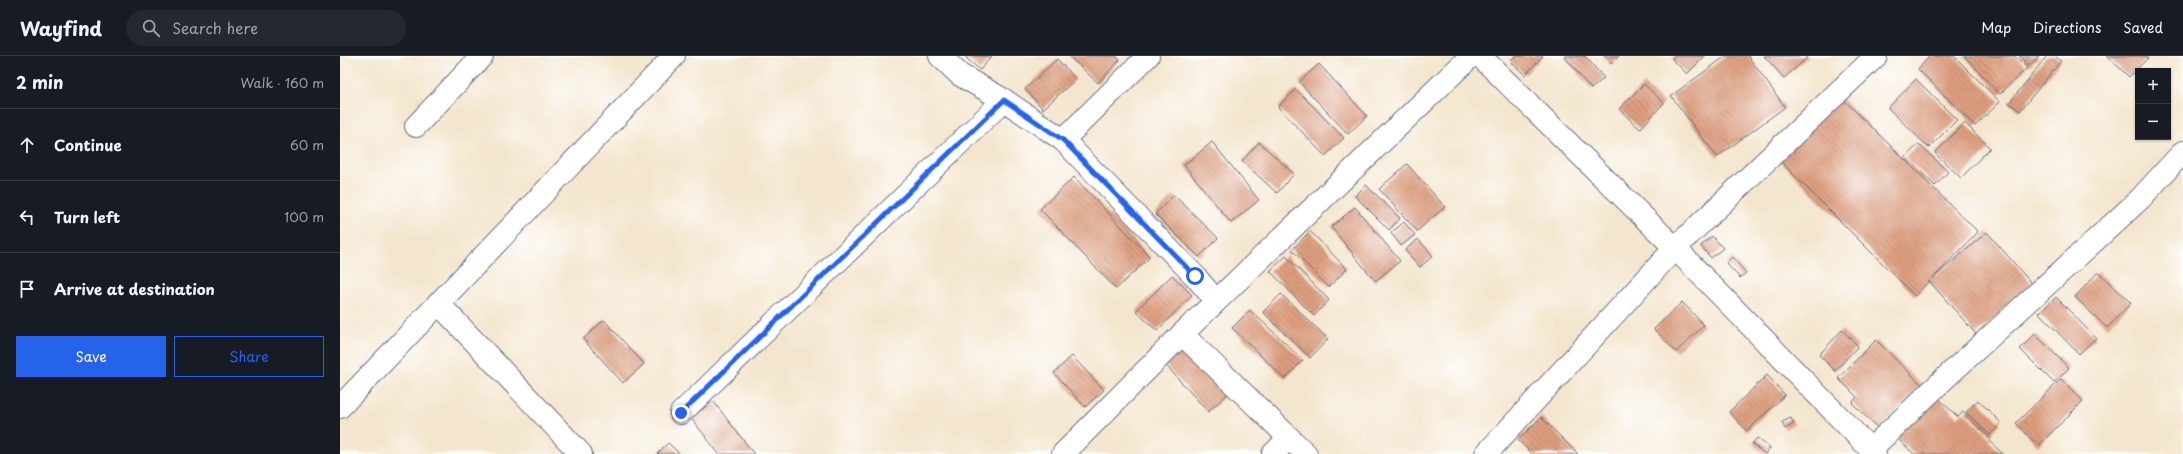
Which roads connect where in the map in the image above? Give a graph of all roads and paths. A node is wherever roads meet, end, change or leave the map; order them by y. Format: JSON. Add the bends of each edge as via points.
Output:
{"nodes":[{"id":1,"x":482,"y":56,"type":"edge"},
{"id":2,"x":674,"y":56,"type":"edge"},
{"id":3,"x":940,"y":56,"type":"edge"},
{"id":4,"x":1148,"y":56,"type":"edge"},
{"id":5,"x":1471,"y":56,"type":"edge"},
{"id":6,"x":1480,"y":56,"type":"edge"},
{"id":7,"x":1876,"y":56,"type":"edge"},
{"id":8,"x":1004,"y":100,"type":"junction"},
{"id":9,"x":416,"y":126,"type":"dead end"},
{"id":10,"x":1063,"y":140,"type":"junction"},
{"id":11,"x":2183,"y":152,"type":"edge"},
{"id":12,"x":1675,"y":248,"type":"junction"},
{"id":13,"x":1216,"y":301,"type":"junction"},
{"id":14,"x":438,"y":303,"type":"junction"},
{"id":15,"x":1182,"y":334,"type":"junction"},
{"id":16,"x":342,"y":402,"type":"edge"},
{"id":17,"x":681,"y":413,"type":"dead end"},
{"id":18,"x":1289,"y":438,"type":"junction"},
{"id":19,"x":1872,"y":452,"type":"edge"},
{"id":20,"x":581,"y":454,"type":"edge"},
{"id":21,"x":1063,"y":454,"type":"edge"},
{"id":22,"x":1273,"y":454,"type":"edge"},
{"id":23,"x":1306,"y":454,"type":"edge"},
{"id":24,"x":1486,"y":454,"type":"edge"}],
"edges":[{"from":1,"to":9,"type":"street"},
{"from":2,"to":14,"type":"street"},
{"from":3,"to":8,"type":"street","via":[[960,75]]},
{"from":4,"to":10,"type":"street"},
{"from":5,"to":13,"type":"street"},
{"from":6,"to":12,"type":"street"},
{"from":7,"to":12,"type":"street"},
{"from":8,"to":10,"type":"street"},
{"from":8,"to":17,"type":"street"},
{"from":10,"to":13,"type":"street"},
{"from":11,"to":19,"type":"street","via":[[2140,199],[1942,380]]},
{"from":12,"to":19,"type":"street"},
{"from":12,"to":24,"type":"street"},
{"from":13,"to":15,"type":"street"},
{"from":14,"to":16,"type":"street"},
{"from":14,"to":20,"type":"street"},
{"from":15,"to":18,"type":"street"},
{"from":15,"to":21,"type":"street"},
{"from":18,"to":22,"type":"street"},
{"from":18,"to":23,"type":"street"}]}
